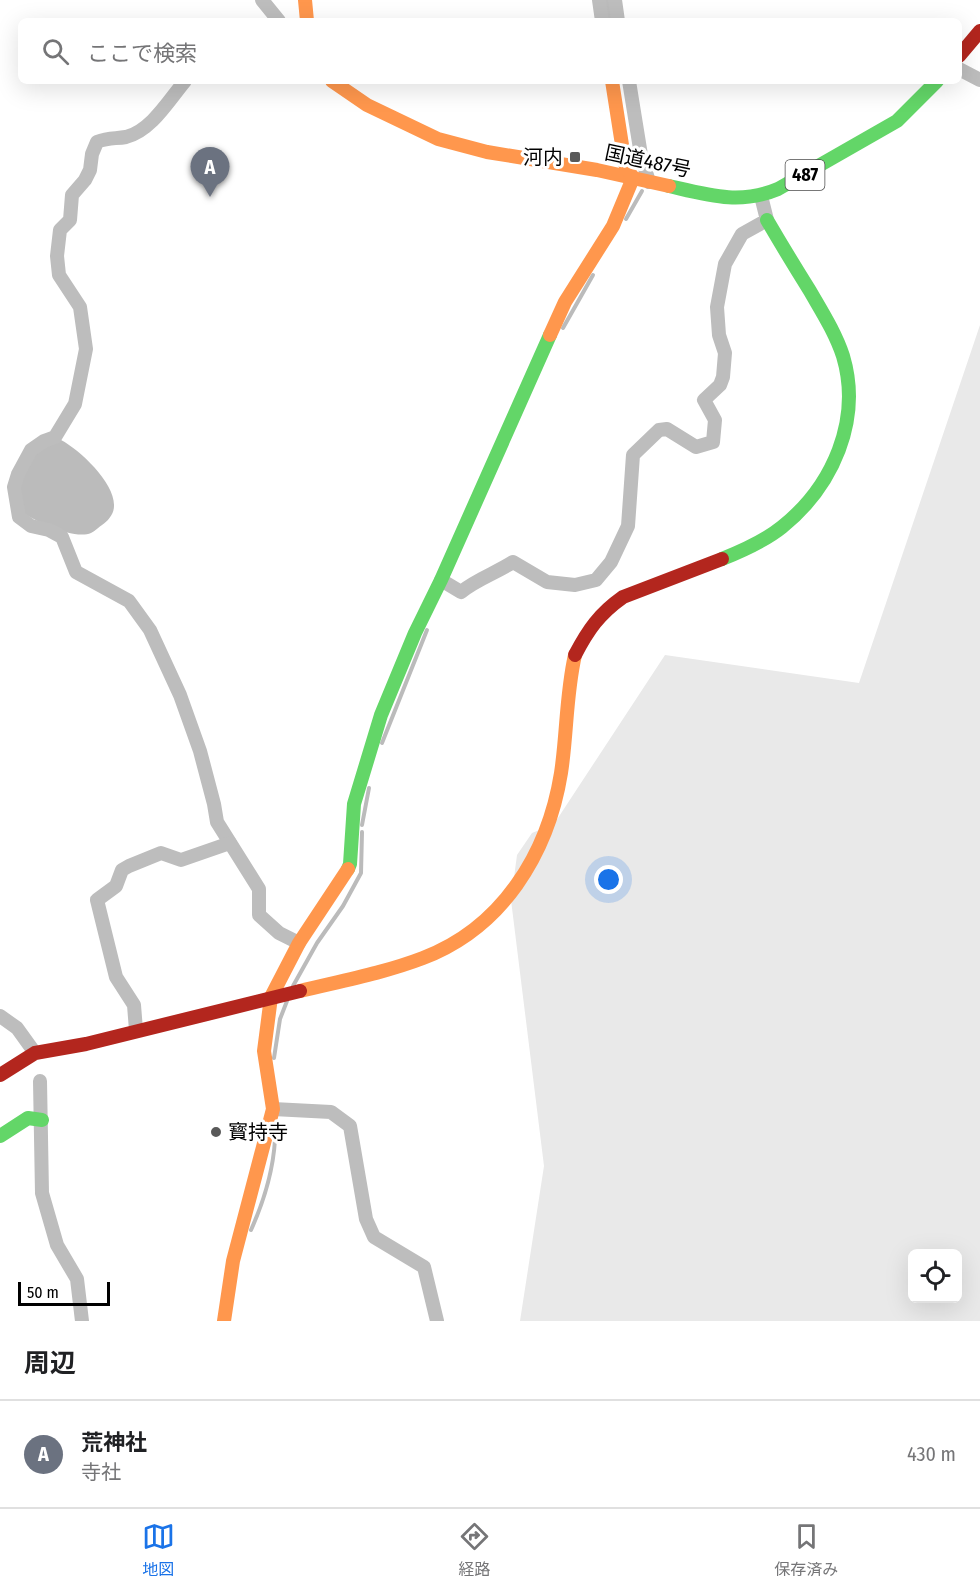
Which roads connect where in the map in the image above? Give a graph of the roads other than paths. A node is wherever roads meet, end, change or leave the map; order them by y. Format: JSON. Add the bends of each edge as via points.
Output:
{"nodes":[{"id":1,"x":262,"y":0,"type":"edge"},
{"id":2,"x":305,"y":0,"type":"edge"},
{"id":3,"x":599,"y":0,"type":"edge"},
{"id":4,"x":615,"y":0,"type":"edge"},
{"id":5,"x":277,"y":18,"type":"edge"},
{"id":6,"x":307,"y":18,"type":"edge"},
{"id":7,"x":602,"y":18,"type":"edge"},
{"id":8,"x":618,"y":18,"type":"edge"},
{"id":9,"x":980,"y":31,"type":"edge"},
{"id":10,"x":962,"y":52,"type":"edge"},
{"id":11,"x":962,"y":71,"type":"edge"},
{"id":12,"x":980,"y":80,"type":"edge"},
{"id":13,"x":181,"y":84,"type":"edge"},
{"id":14,"x":336,"y":84,"type":"edge"},
{"id":15,"x":612,"y":84,"type":"edge"},
{"id":16,"x":629,"y":84,"type":"edge"},
{"id":17,"x":934,"y":84,"type":"edge"},
{"id":18,"x":633,"y":178,"type":"junction"},
{"id":19,"x":649,"y":182,"type":"junction"},
{"id":20,"x":761,"y":196,"type":"junction"},
{"id":21,"x":767,"y":220,"type":"junction"},
{"id":22,"x":441,"y":580,"type":"junction"},
{"id":23,"x":230,"y":843,"type":"junction"},
{"id":24,"x":299,"y":943,"type":"junction"},
{"id":25,"x":272,"y":997,"type":"junction"},
{"id":26,"x":0,"y":1016,"type":"edge"},
{"id":27,"x":136,"y":1030,"type":"junction"},
{"id":28,"x":35,"y":1053,"type":"junction"},
{"id":29,"x":0,"y":1075,"type":"edge"},
{"id":30,"x":40,"y":1081,"type":"dead end"},
{"id":31,"x":273,"y":1109,"type":"junction"},
{"id":32,"x":42,"y":1120,"type":"junction"},
{"id":33,"x":0,"y":1136,"type":"edge"},
{"id":34,"x":82,"y":1321,"type":"edge"},
{"id":35,"x":224,"y":1321,"type":"edge"},
{"id":36,"x":438,"y":1321,"type":"edge"}],
"edges":[{"from":1,"to":5,"type":"street"},
{"from":2,"to":6,"type":"main road"},
{"from":3,"to":7,"type":"street"},
{"from":4,"to":8,"type":"street"},
{"from":9,"to":10,"type":"main road"},
{"from":11,"to":12,"type":"street"},
{"from":13,"to":23,"type":"street","via":[[144,128],[125,137],[97,142],[90,170],[72,195],[70,220],[60,230],[57,256],[59,274],[80,307],[86,349],[75,404],[55,437],[31,450],[14,487],[20,517],[31,526],[62,537],[76,572],[129,601],[150,630],[180,695],[217,822]]},
{"from":14,"to":18,"type":"main road","name":"国道487号","number":"487","via":[[367,105],[438,139],[487,152]]},
{"from":15,"to":18,"type":"main road","via":[[625,164]]},
{"from":16,"to":19,"type":"street"},
{"from":17,"to":20,"type":"main road","name":"国道487号","number":"487","via":[[897,121]]},
{"from":18,"to":19,"type":"main road","name":"国道487号","number":"487"},
{"from":18,"to":22,"type":"main road","via":[[613,225],[565,302]]},
{"from":19,"to":20,"type":"main road","name":"国道487号","number":"487","via":[[716,196]]},
{"from":20,"to":21,"type":"street"},
{"from":21,"to":22,"type":"street","via":[[742,234],[725,264],[717,307],[725,353],[723,377],[704,400],[715,420],[713,442],[696,447],[667,429],[659,430],[633,455],[628,526],[611,562],[596,580],[575,585],[547,582],[513,562],[461,592]]},
{"from":21,"to":25,"type":"main road","via":[[832,328],[843,357],[848,386],[847,420],[834,465],[810,501],[781,528],[736,553],[623,597],[590,627],[575,655],[569,682],[561,773],[552,812],[537,853],[501,906],[466,937],[424,958]]},
{"from":22,"to":24,"type":"main road","via":[[381,715],[354,804],[350,864]]},
{"from":23,"to":24,"type":"street","via":[[260,889],[259,915],[279,933]]},
{"from":23,"to":27,"type":"street","via":[[180,860],[161,853],[129,866],[122,870],[116,886],[98,900],[116,976],[134,1005]]},
{"from":24,"to":25,"type":"main road"},
{"from":25,"to":27,"type":"main road"},
{"from":25,"to":31,"type":"main road","via":[[264,1051]]},
{"from":26,"to":28,"type":"street","via":[[17,1028]]},
{"from":27,"to":28,"type":"main road"},
{"from":28,"to":29,"type":"main road"},
{"from":30,"to":32,"type":"street"},
{"from":31,"to":35,"type":"main road","via":[[233,1261]]},
{"from":31,"to":36,"type":"street","via":[[331,1112],[350,1126],[366,1220],[374,1237],[424,1267]]},
{"from":32,"to":33,"type":"main road","via":[[28,1118]]},
{"from":32,"to":34,"type":"street","via":[[42,1193],[57,1245],[76,1279]]}]}
